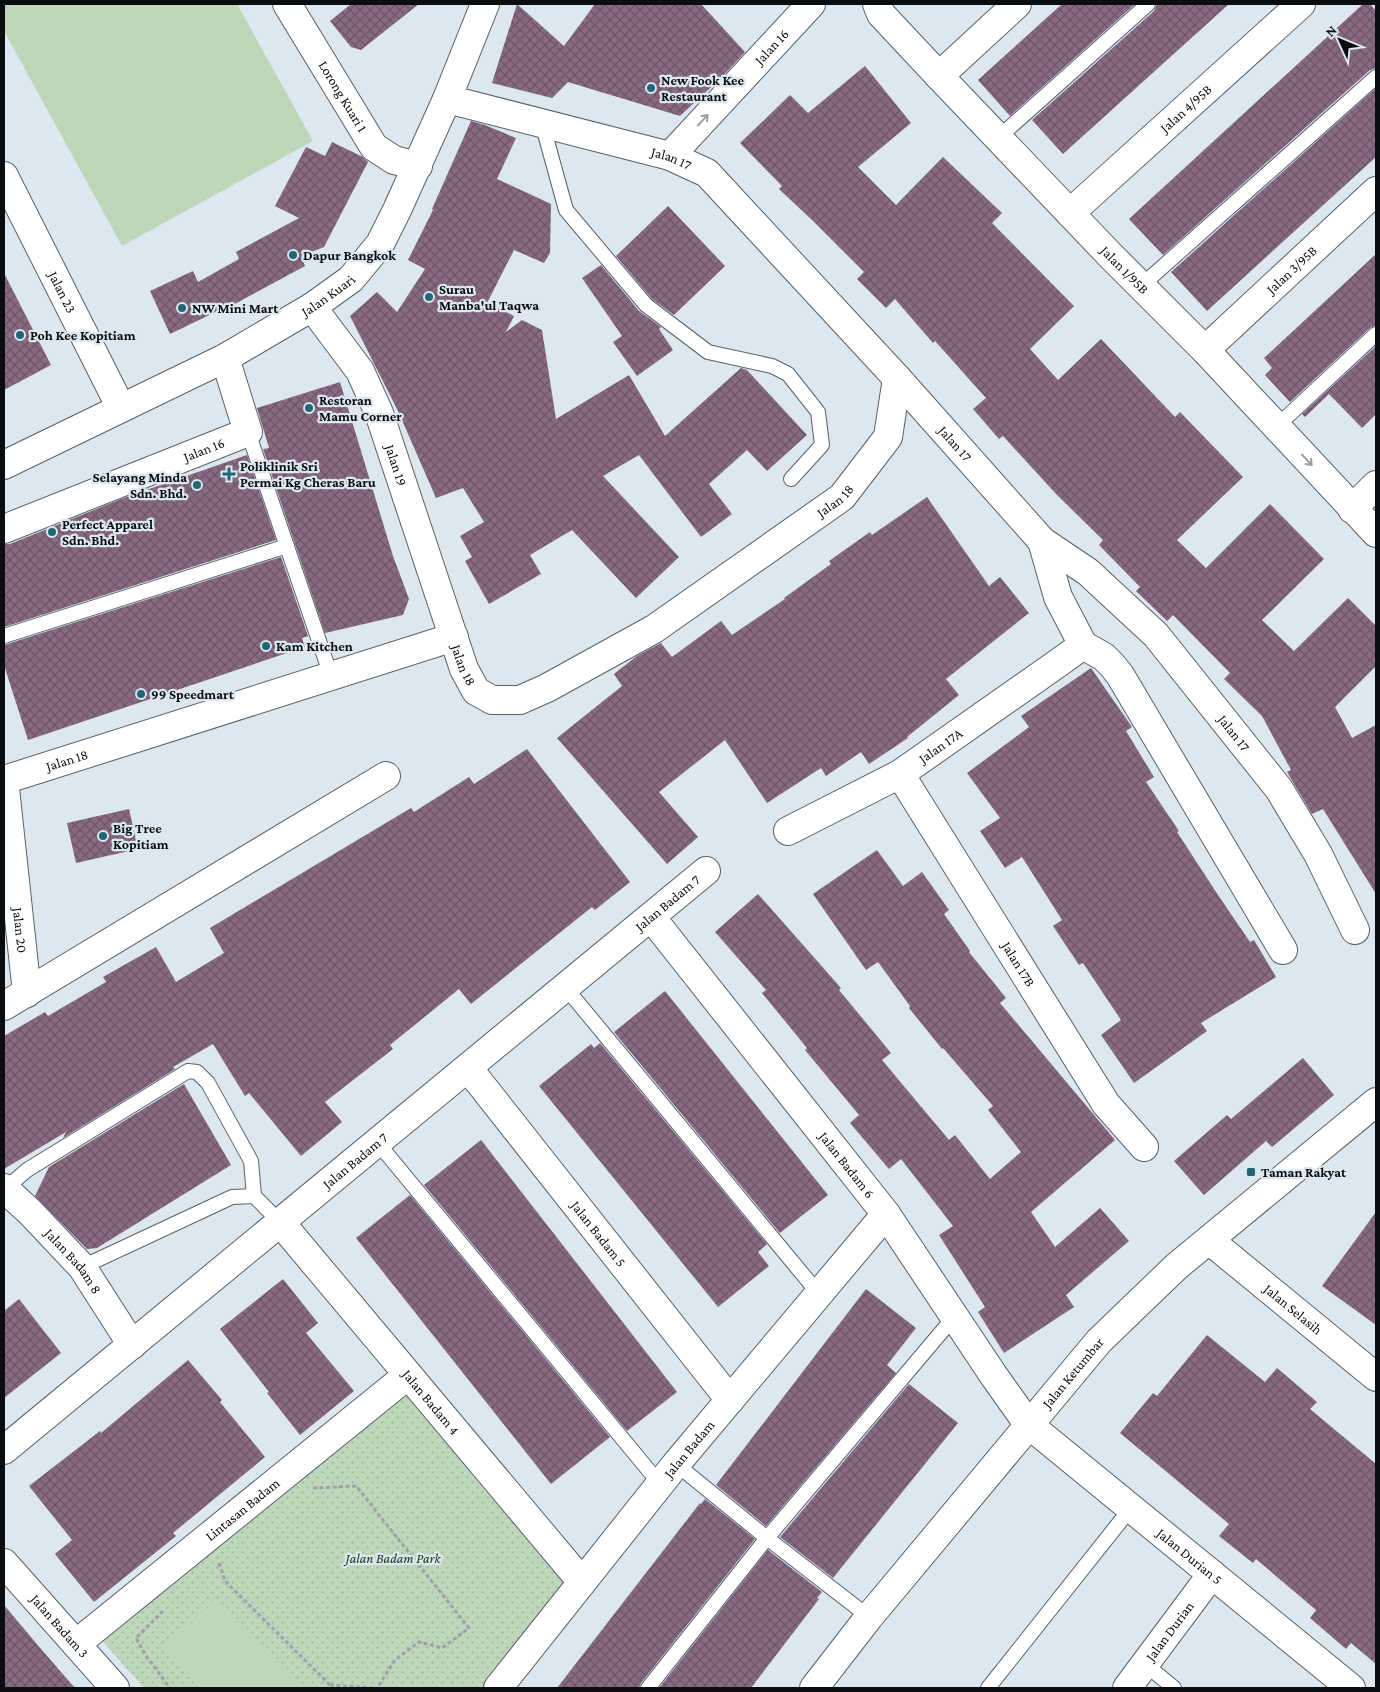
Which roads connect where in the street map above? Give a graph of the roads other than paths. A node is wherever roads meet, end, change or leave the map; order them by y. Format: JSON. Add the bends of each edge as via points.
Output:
{"nodes":[{"id":1,"x":287,"y":4,"type":"edge"},
{"id":2,"x":485,"y":4,"type":"edge"},
{"id":3,"x":811,"y":4,"type":"edge"},
{"id":4,"x":877,"y":4,"type":"edge"},
{"id":5,"x":1017,"y":4,"type":"edge"},
{"id":6,"x":1148,"y":4,"type":"edge"},
{"id":7,"x":1301,"y":4,"type":"edge"},
{"id":8,"x":939,"y":76,"type":"junction"},
{"id":9,"x":1376,"y":77,"type":"edge"},
{"id":10,"x":447,"y":99,"type":"junction"},
{"id":11,"x":542,"y":123,"type":"junction"},
{"id":12,"x":998,"y":138,"type":"junction"},
{"id":13,"x":670,"y":156,"type":"junction"},
{"id":14,"x":418,"y":166,"type":"junction"},
{"id":15,"x":5,"y":182,"type":"edge"},
{"id":16,"x":1376,"y":191,"type":"edge"},
{"id":17,"x":1070,"y":213,"type":"junction"},
{"id":18,"x":1141,"y":286,"type":"junction"},
{"id":19,"x":312,"y":307,"type":"junction"},
{"id":20,"x":1376,"y":334,"type":"edge"},
{"id":21,"x":1205,"y":350,"type":"junction"},
{"id":22,"x":225,"y":358,"type":"junction"},
{"id":23,"x":897,"y":378,"type":"junction"},
{"id":24,"x":121,"y":408,"type":"junction"},
{"id":25,"x":1276,"y":427,"type":"junction"},
{"id":26,"x":248,"y":432,"type":"junction"},
{"id":27,"x":4,"y":464,"type":"edge"},
{"id":28,"x":791,"y":479,"type":"dead end"},
{"id":29,"x":1376,"y":485,"type":"edge"},
{"id":30,"x":1352,"y":509,"type":"junction"},
{"id":31,"x":4,"y":529,"type":"edge"},
{"id":32,"x":1376,"y":533,"type":"edge"},
{"id":33,"x":1042,"y":541,"type":"junction"},
{"id":34,"x":286,"y":546,"type":"junction"},
{"id":35,"x":4,"y":636,"type":"edge"},
{"id":36,"x":454,"y":637,"type":"junction"},
{"id":37,"x":1083,"y":644,"type":"junction"},
{"id":38,"x":331,"y":676,"type":"junction"},
{"id":39,"x":900,"y":774,"type":"junction"},
{"id":40,"x":386,"y":776,"type":"dead end"},
{"id":41,"x":4,"y":780,"type":"edge"},
{"id":42,"x":788,"y":832,"type":"dead end"},
{"id":43,"x":706,"y":871,"type":"dead end"},
{"id":44,"x":651,"y":917,"type":"junction"},
{"id":45,"x":1355,"y":930,"type":"dead end"},
{"id":46,"x":1282,"y":950,"type":"dead end"},
{"id":47,"x":565,"y":987,"type":"junction"},
{"id":48,"x":27,"y":993,"type":"junction"},
{"id":49,"x":4,"y":1006,"type":"edge"},
{"id":50,"x":468,"y":1068,"type":"junction"},
{"id":51,"x":1376,"y":1102,"type":"edge"},
{"id":52,"x":377,"y":1142,"type":"junction"},
{"id":53,"x":1144,"y":1147,"type":"dead end"},
{"id":54,"x":4,"y":1189,"type":"edge"},
{"id":55,"x":254,"y":1196,"type":"junction"},
{"id":56,"x":886,"y":1214,"type":"junction"},
{"id":57,"x":280,"y":1222,"type":"junction"},
{"id":58,"x":1209,"y":1240,"type":"junction"},
{"id":59,"x":82,"y":1267,"type":"junction"},
{"id":60,"x":819,"y":1294,"type":"junction"},
{"id":61,"x":955,"y":1316,"type":"junction"},
{"id":62,"x":132,"y":1345,"type":"junction"},
{"id":63,"x":408,"y":1374,"type":"junction"},
{"id":64,"x":1376,"y":1377,"type":"edge"},
{"id":65,"x":730,"y":1400,"type":"junction"},
{"id":66,"x":1028,"y":1424,"type":"junction"},
{"id":67,"x":4,"y":1450,"type":"edge"},
{"id":68,"x":668,"y":1474,"type":"junction"},
{"id":69,"x":1131,"y":1508,"type":"junction"},
{"id":70,"x":767,"y":1538,"type":"junction"},
{"id":71,"x":4,"y":1564,"type":"edge"},
{"id":72,"x":1212,"y":1574,"type":"junction"},
{"id":73,"x":582,"y":1582,"type":"junction"},
{"id":74,"x":869,"y":1617,"type":"junction"},
{"id":75,"x":76,"y":1644,"type":"junction"},
{"id":76,"x":1144,"y":1664,"type":"junction"},
{"id":77,"x":115,"y":1688,"type":"edge"},
{"id":78,"x":498,"y":1688,"type":"edge"},
{"id":79,"x":648,"y":1688,"type":"edge"},
{"id":80,"x":814,"y":1688,"type":"edge"},
{"id":81,"x":988,"y":1688,"type":"edge"},
{"id":82,"x":1127,"y":1688,"type":"edge"},
{"id":83,"x":1174,"y":1688,"type":"edge"},
{"id":84,"x":1351,"y":1688,"type":"edge"}],
"edges":[{"from":1,"to":14,"type":"street","name":"Lorong Kuari 1","via":[[374,146],[394,160]]},
{"from":2,"to":10,"type":"street","name":"Jalan Kuari"},
{"from":13,"to":3,"type":"street","name":"Jalan 16","one_way":true},
{"from":4,"to":8,"type":"street","name":"Jalan 1/95B","via":[[881,14]]},
{"from":5,"to":8,"type":"street"},
{"from":6,"to":12,"type":"lane"},
{"from":7,"to":17,"type":"street","name":"Jalan 4/95B"},
{"from":8,"to":12,"type":"street","name":"Jalan 1/95B"},
{"from":9,"to":18,"type":"lane"},
{"from":10,"to":11,"type":"street","name":"Jalan 17"},
{"from":10,"to":14,"type":"street","name":"Jalan Kuari"},
{"from":11,"to":13,"type":"street","name":"Jalan 17"},
{"from":11,"to":28,"type":"lane","via":[[566,210],[646,305],[708,352],[772,366],[788,374],[818,412],[822,445]]},
{"from":12,"to":17,"type":"street","name":"Jalan 1/95B"},
{"from":13,"to":23,"type":"street","name":"Jalan 17","via":[[707,174]]},
{"from":14,"to":19,"type":"street","name":"Jalan Kuari","via":[[380,244],[351,279]]},
{"from":15,"to":24,"type":"street","name":"Jalan 23"},
{"from":16,"to":21,"type":"street","name":"Jalan 3/95B"},
{"from":17,"to":18,"type":"street","name":"Jalan 1/95B"},
{"from":18,"to":21,"type":"street","name":"Jalan 1/95B"},
{"from":19,"to":22,"type":"street","name":"Jalan Kuari"},
{"from":19,"to":36,"type":"street","name":"Jalan 19","via":[[360,371],[379,413]]},
{"from":20,"to":25,"type":"lane"},
{"from":21,"to":25,"type":"street","name":"Jalan 1/95B"},
{"from":22,"to":24,"type":"street","name":"Jalan Kuari"},
{"from":22,"to":26,"type":"street"},
{"from":23,"to":33,"type":"street","name":"Jalan 17"},
{"from":23,"to":36,"type":"street","name":"Jalan 18","via":[[888,437],[842,497],[654,629],[520,700],[492,700],[476,691],[464,669]]},
{"from":24,"to":27,"type":"street","name":"Jalan Kuari"},
{"from":25,"to":30,"type":"street","name":"Jalan 1/95B","one_way":true},
{"from":26,"to":31,"type":"street","name":"Jalan 16"},
{"from":26,"to":34,"type":"lane"},
{"from":29,"to":30,"type":"street"},
{"from":30,"to":32,"type":"street","name":"Jalan 1/95B"},
{"from":33,"to":37,"type":"street","via":[[1058,597]]},
{"from":33,"to":45,"type":"street","name":"Jalan 17","via":[[1088,572],[1156,635],[1279,789],[1318,854]]},
{"from":34,"to":35,"type":"lane"},
{"from":34,"to":38,"type":"lane"},
{"from":36,"to":38,"type":"street","name":"Jalan 18"},
{"from":37,"to":39,"type":"street","name":"Jalan 17A"},
{"from":37,"to":46,"type":"street","via":[[1104,657],[1120,675]]},
{"from":38,"to":41,"type":"street","name":"Jalan 18"},
{"from":39,"to":42,"type":"street","name":"Jalan 17A"},
{"from":39,"to":53,"type":"street","name":"Jalan 17B","via":[[1106,1104]]},
{"from":40,"to":48,"type":"street"},
{"from":41,"to":48,"type":"street","name":"Jalan 20"},
{"from":43,"to":44,"type":"street","name":"Jalan Badam 7"},
{"from":44,"to":47,"type":"street","name":"Jalan Badam 7"},
{"from":44,"to":56,"type":"street","name":"Jalan Badam 6"},
{"from":47,"to":50,"type":"street","name":"Jalan Badam 7"},
{"from":47,"to":60,"type":"lane"},
{"from":48,"to":49,"type":"street"},
{"from":50,"to":52,"type":"street","name":"Jalan Badam 7"},
{"from":50,"to":65,"type":"street","name":"Jalan Badam 5"},
{"from":51,"to":58,"type":"street","name":"Jalan Ketumbar"},
{"from":52,"to":57,"type":"street","name":"Jalan Badam 7"},
{"from":52,"to":68,"type":"lane"},
{"from":54,"to":55,"type":"lane","via":[[27,1170],[188,1071],[197,1072],[208,1082],[251,1162]]},
{"from":54,"to":59,"type":"street","name":"Jalan Badam 8"},
{"from":55,"to":57,"type":"lane"},
{"from":55,"to":59,"type":"lane","via":[[232,1197]]},
{"from":56,"to":60,"type":"street","name":"Jalan Badam"},
{"from":56,"to":61,"type":"street","name":"Jalan Badam 6"},
{"from":57,"to":62,"type":"street","name":"Jalan Badam 7"},
{"from":57,"to":63,"type":"street","name":"Jalan Badam 4"},
{"from":58,"to":64,"type":"street","name":"Jalan Selasih"},
{"from":58,"to":66,"type":"street","name":"Jalan Ketumbar","via":[[1099,1341]]},
{"from":59,"to":62,"type":"street","name":"Jalan Badam 8"},
{"from":60,"to":65,"type":"street","name":"Jalan Badam"},
{"from":61,"to":66,"type":"street","name":"Jalan Badam 6"},
{"from":61,"to":70,"type":"lane"},
{"from":62,"to":67,"type":"street","name":"Jalan Badam 7"},
{"from":63,"to":73,"type":"street","name":"Jalan Badam 4"},
{"from":63,"to":75,"type":"street","name":"Lintasan Badam"},
{"from":65,"to":68,"type":"street","name":"Jalan Badam"},
{"from":66,"to":69,"type":"street","name":"Jalan Durian 5"},
{"from":66,"to":74,"type":"street","name":"Jalan Ketumbar"},
{"from":68,"to":70,"type":"lane"},
{"from":68,"to":73,"type":"street","name":"Jalan Badam"},
{"from":69,"to":72,"type":"street","name":"Jalan Durian 5"},
{"from":69,"to":81,"type":"lane"},
{"from":70,"to":74,"type":"lane"},
{"from":70,"to":79,"type":"lane"},
{"from":71,"to":75,"type":"street","name":"Jalan Badam 3"},
{"from":72,"to":76,"type":"street","name":"Jalan Durian"},
{"from":72,"to":84,"type":"street","name":"Jalan Durian 5"},
{"from":73,"to":78,"type":"street","name":"Jalan Badam"},
{"from":74,"to":80,"type":"street","name":"Jalan Ketumbar"},
{"from":75,"to":77,"type":"street","name":"Jalan Badam 3"},
{"from":76,"to":82,"type":"street","name":"Jalan Durian"},
{"from":76,"to":83,"type":"lane"}]}
